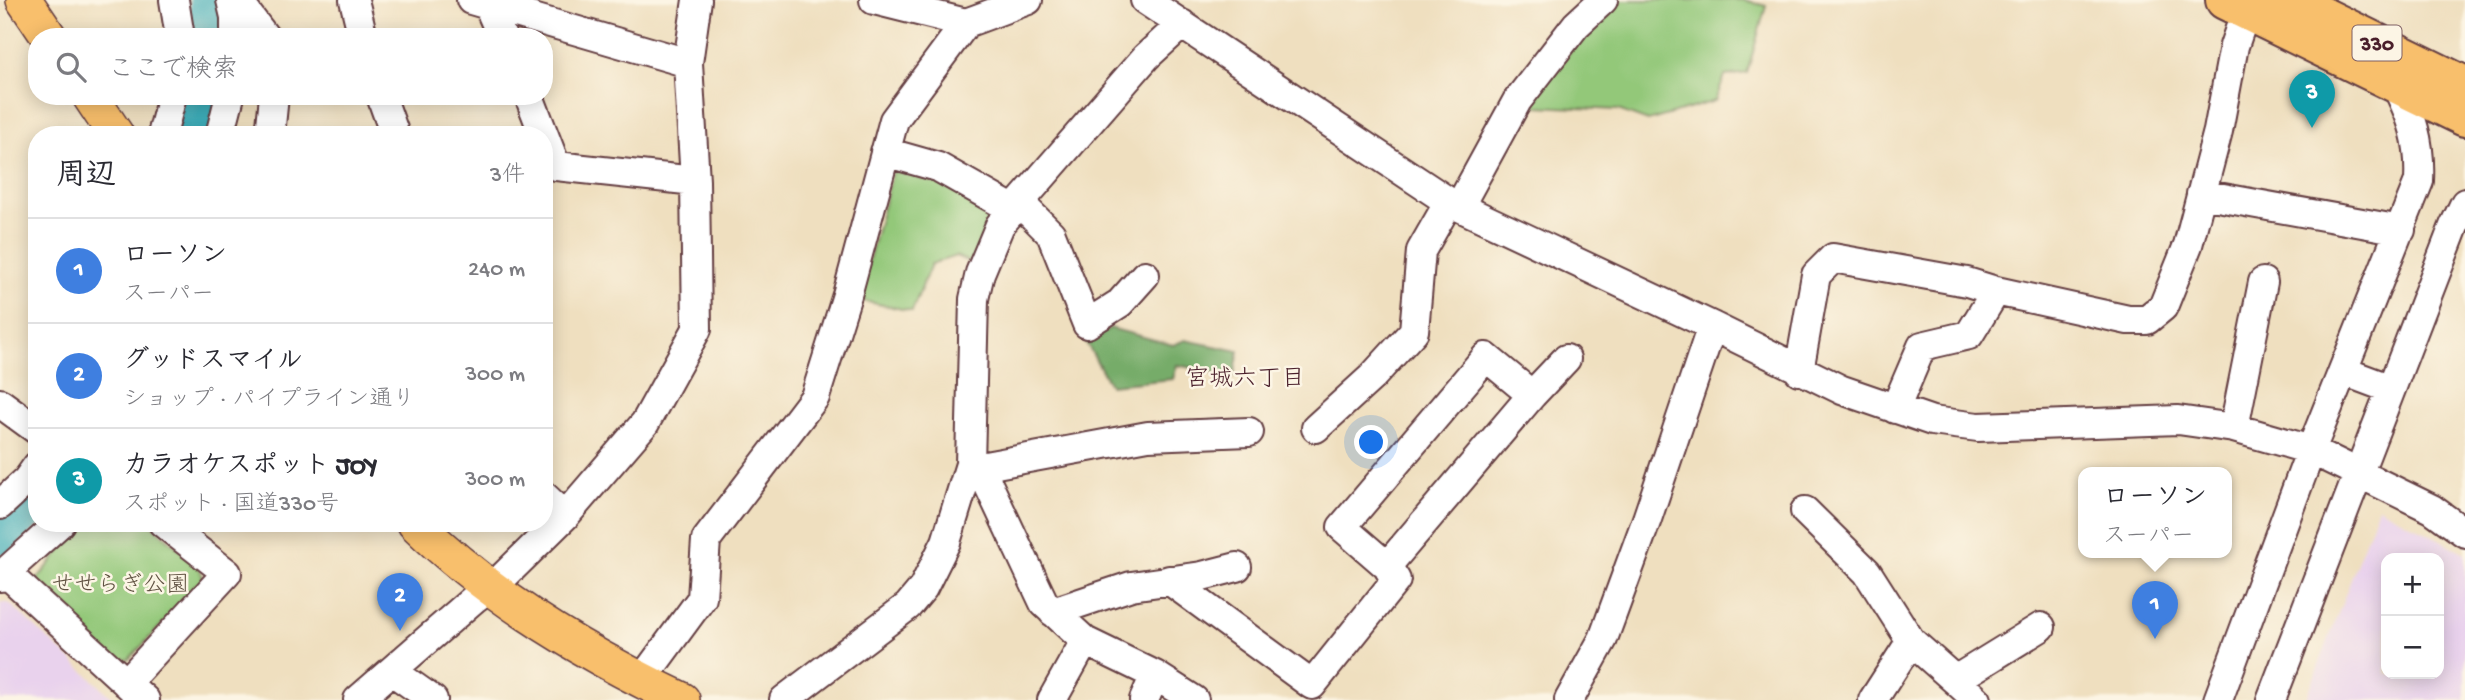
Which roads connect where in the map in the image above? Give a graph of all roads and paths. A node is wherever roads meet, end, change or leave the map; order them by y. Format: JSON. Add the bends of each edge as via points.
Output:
{"nodes":[{"id":1,"x":24,"y":0,"type":"edge"},
{"id":2,"x":174,"y":0,"type":"edge"},
{"id":3,"x":230,"y":0,"type":"edge"},
{"id":4,"x":237,"y":0,"type":"edge"},
{"id":5,"x":354,"y":0,"type":"edge"},
{"id":6,"x":697,"y":0,"type":"edge"},
{"id":7,"x":874,"y":0,"type":"edge"},
{"id":8,"x":1145,"y":0,"type":"edge"},
{"id":9,"x":1603,"y":0,"type":"edge"},
{"id":10,"x":2289,"y":0,"type":"edge"},
{"id":11,"x":479,"y":3,"type":"edge"},
{"id":12,"x":1012,"y":4,"type":"edge"},
{"id":13,"x":2235,"y":5,"type":"edge"},
{"id":14,"x":966,"y":23,"type":"junction"},
{"id":15,"x":1182,"y":24,"type":"junction"},
{"id":16,"x":43,"y":28,"type":"edge"},
{"id":17,"x":179,"y":28,"type":"edge"},
{"id":18,"x":235,"y":28,"type":"edge"},
{"id":19,"x":258,"y":28,"type":"edge"},
{"id":20,"x":361,"y":28,"type":"edge"},
{"id":21,"x":496,"y":28,"type":"edge"},
{"id":22,"x":688,"y":63,"type":"junction"},
{"id":23,"x":2394,"y":80,"type":"junction"},
{"id":24,"x":2465,"y":86,"type":"edge"},
{"id":25,"x":96,"y":105,"type":"edge"},
{"id":26,"x":170,"y":105,"type":"edge"},
{"id":27,"x":228,"y":105,"type":"edge"},
{"id":28,"x":273,"y":105,"type":"edge"},
{"id":29,"x":384,"y":105,"type":"edge"},
{"id":30,"x":532,"y":105,"type":"edge"},
{"id":31,"x":2465,"y":117,"type":"edge"},
{"id":32,"x":110,"y":126,"type":"edge"},
{"id":33,"x":164,"y":126,"type":"edge"},
{"id":34,"x":222,"y":126,"type":"edge"},
{"id":35,"x":271,"y":126,"type":"edge"},
{"id":36,"x":393,"y":126,"type":"edge"},
{"id":37,"x":541,"y":126,"type":"edge"},
{"id":38,"x":885,"y":152,"type":"junction"},
{"id":39,"x":553,"y":158,"type":"edge"},
{"id":40,"x":695,"y":181,"type":"junction"},
{"id":41,"x":2201,"y":194,"type":"junction"},
{"id":42,"x":2465,"y":203,"type":"edge"},
{"id":43,"x":1454,"y":204,"type":"junction"},
{"id":44,"x":1017,"y":206,"type":"junction"},
{"id":45,"x":2401,"y":230,"type":"junction"},
{"id":46,"x":1145,"y":275,"type":"dead end"},
{"id":47,"x":2263,"y":282,"type":"dead end"},
{"id":48,"x":1996,"y":292,"type":"junction"},
{"id":49,"x":1712,"y":326,"type":"junction"},
{"id":50,"x":1566,"y":359,"type":"dead end"},
{"id":51,"x":1799,"y":371,"type":"junction"},
{"id":52,"x":2343,"y":371,"type":"junction"},
{"id":53,"x":2391,"y":389,"type":"junction"},
{"id":54,"x":1532,"y":395,"type":"junction"},
{"id":55,"x":0,"y":403,"type":"edge"},
{"id":56,"x":1895,"y":409,"type":"junction"},
{"id":57,"x":28,"y":423,"type":"edge"},
{"id":58,"x":1316,"y":428,"type":"dead end"},
{"id":59,"x":2234,"y":428,"type":"junction"},
{"id":60,"x":1249,"y":432,"type":"dead end"},
{"id":61,"x":2311,"y":450,"type":"junction"},
{"id":62,"x":975,"y":465,"type":"junction"},
{"id":63,"x":2358,"y":474,"type":"junction"},
{"id":64,"x":28,"y":479,"type":"edge"},
{"id":65,"x":0,"y":505,"type":"edge"},
{"id":66,"x":553,"y":505,"type":"edge"},
{"id":67,"x":1805,"y":511,"type":"dead end"},
{"id":68,"x":565,"y":516,"type":"junction"},
{"id":69,"x":553,"y":527,"type":"edge"},
{"id":70,"x":50,"y":532,"type":"edge"},
{"id":71,"x":175,"y":532,"type":"edge"},
{"id":72,"x":426,"y":532,"type":"edge"},
{"id":73,"x":548,"y":532,"type":"edge"},
{"id":74,"x":2465,"y":533,"type":"edge"},
{"id":75,"x":1387,"y":566,"type":"junction"},
{"id":76,"x":1237,"y":567,"type":"dead end"},
{"id":77,"x":3,"y":575,"type":"edge"},
{"id":78,"x":1169,"y":580,"type":"junction"},
{"id":79,"x":491,"y":586,"type":"junction"},
{"id":80,"x":1053,"y":612,"type":"junction"},
{"id":81,"x":2042,"y":627,"type":"dead end"},
{"id":82,"x":1085,"y":641,"type":"junction"},
{"id":83,"x":1911,"y":641,"type":"junction"},
{"id":84,"x":392,"y":671,"type":"junction"},
{"id":85,"x":1955,"y":680,"type":"junction"},
{"id":86,"x":1150,"y":687,"type":"edge"},
{"id":87,"x":135,"y":691,"type":"edge"},
{"id":88,"x":664,"y":693,"type":"edge"},
{"id":89,"x":358,"y":700,"type":"edge"},
{"id":90,"x":433,"y":700,"type":"edge"},
{"id":91,"x":784,"y":700,"type":"edge"},
{"id":92,"x":1052,"y":700,"type":"edge"},
{"id":93,"x":1194,"y":700,"type":"edge"},
{"id":94,"x":1569,"y":700,"type":"edge"},
{"id":95,"x":1873,"y":700,"type":"edge"},
{"id":96,"x":1977,"y":700,"type":"edge"},
{"id":97,"x":2218,"y":700,"type":"edge"},
{"id":98,"x":2271,"y":700,"type":"edge"}],
"edges":[{"from":1,"to":16,"type":"main road"},
{"from":2,"to":17,"type":"street"},
{"from":3,"to":18,"type":"street"},
{"from":4,"to":19,"type":"street"},
{"from":5,"to":20,"type":"street"},
{"from":6,"to":22,"type":"street"},
{"from":7,"to":14,"type":"street"},
{"from":8,"to":15,"type":"street"},
{"from":9,"to":43,"type":"street","via":[[1576,25],[1517,101]]},
{"from":10,"to":24,"type":"highway","number":"330"},
{"from":11,"to":21,"type":"street"},
{"from":11,"to":22,"type":"street"},
{"from":12,"to":14,"type":"street"},
{"from":13,"to":23,"type":"highway","number":"330"},
{"from":13,"to":41,"type":"street","via":[[2234,46]]},
{"from":14,"to":38,"type":"street","via":[[894,120]]},
{"from":15,"to":43,"type":"street"},
{"from":15,"to":44,"type":"street","via":[[1138,66]]},
{"from":22,"to":40,"type":"street"},
{"from":23,"to":31,"type":"highway","number":"330"},
{"from":23,"to":45,"type":"street","via":[[2412,116],[2420,158],[2419,181]]},
{"from":25,"to":32,"type":"main road"},
{"from":26,"to":33,"type":"street"},
{"from":27,"to":34,"type":"street"},
{"from":28,"to":35,"type":"street"},
{"from":29,"to":36,"type":"street"},
{"from":30,"to":37,"type":"street"},
{"from":38,"to":44,"type":"street","via":[[938,167]]},
{"from":38,"to":88,"type":"street","via":[[815,397],[706,540],[702,598]]},
{"from":39,"to":40,"type":"street","via":[[556,166]]},
{"from":40,"to":68,"type":"street","via":[[697,329],[645,423]]},
{"from":41,"to":45,"type":"street"},
{"from":41,"to":48,"type":"street","via":[[2188,245],[2163,307],[2147,320]]},
{"from":42,"to":53,"type":"street"},
{"from":43,"to":49,"type":"street"},
{"from":43,"to":58,"type":"street","via":[[1421,251],[1414,331]]},
{"from":44,"to":46,"type":"street","via":[[1051,234],[1087,324],[1120,303]]},
{"from":44,"to":62,"type":"street","via":[[1000,225],[980,273],[975,299]]},
{"from":45,"to":52,"type":"street"},
{"from":47,"to":59,"type":"street"},
{"from":48,"to":51,"type":"street","via":[[1967,282],[1833,258],[1816,275]]},
{"from":48,"to":56,"type":"street","via":[[1969,335],[1922,346]]},
{"from":49,"to":51,"type":"street"},
{"from":49,"to":94,"type":"street","via":[[1603,639]]},
{"from":50,"to":54,"type":"street"},
{"from":51,"to":56,"type":"street"},
{"from":52,"to":53,"type":"street"},
{"from":52,"to":61,"type":"street"},
{"from":53,"to":63,"type":"street"},
{"from":54,"to":75,"type":"street"},
{"from":54,"to":75,"type":"street","via":[[1486,357],[1360,505],[1342,527]]},
{"from":55,"to":57,"type":"street"},
{"from":56,"to":59,"type":"street","via":[[1932,421],[1978,426],[2178,421]]},
{"from":59,"to":61,"type":"street"},
{"from":60,"to":62,"type":"street","via":[[1148,436]]},
{"from":61,"to":63,"type":"street"},
{"from":61,"to":97,"type":"street"},
{"from":62,"to":80,"type":"street","via":[[1044,603]]},
{"from":62,"to":91,"type":"street","via":[[923,588],[908,606]]},
{"from":63,"to":74,"type":"street","via":[[2432,509]]},
{"from":63,"to":98,"type":"street"},
{"from":64,"to":65,"type":"street"},
{"from":66,"to":68,"type":"street"},
{"from":67,"to":83,"type":"street","via":[[1867,572]]},
{"from":68,"to":69,"type":"street"},
{"from":70,"to":77,"type":"street"},
{"from":71,"to":87,"type":"street","via":[[227,573]]},
{"from":72,"to":79,"type":"main road"},
{"from":73,"to":79,"type":"street"},
{"from":75,"to":78,"type":"street","via":[[1396,580],[1311,685]]},
{"from":76,"to":78,"type":"street"},
{"from":77,"to":87,"type":"street"},
{"from":78,"to":80,"type":"street","via":[[1132,586]]},
{"from":79,"to":84,"type":"street"},
{"from":79,"to":88,"type":"main road","via":[[579,647]]},
{"from":80,"to":82,"type":"street"},
{"from":81,"to":85,"type":"street"},
{"from":82,"to":86,"type":"street"},
{"from":82,"to":92,"type":"street"},
{"from":83,"to":85,"type":"street"},
{"from":83,"to":95,"type":"street"},
{"from":84,"to":89,"type":"street"},
{"from":84,"to":90,"type":"street"},
{"from":85,"to":96,"type":"street"},
{"from":86,"to":93,"type":"street"}]}
